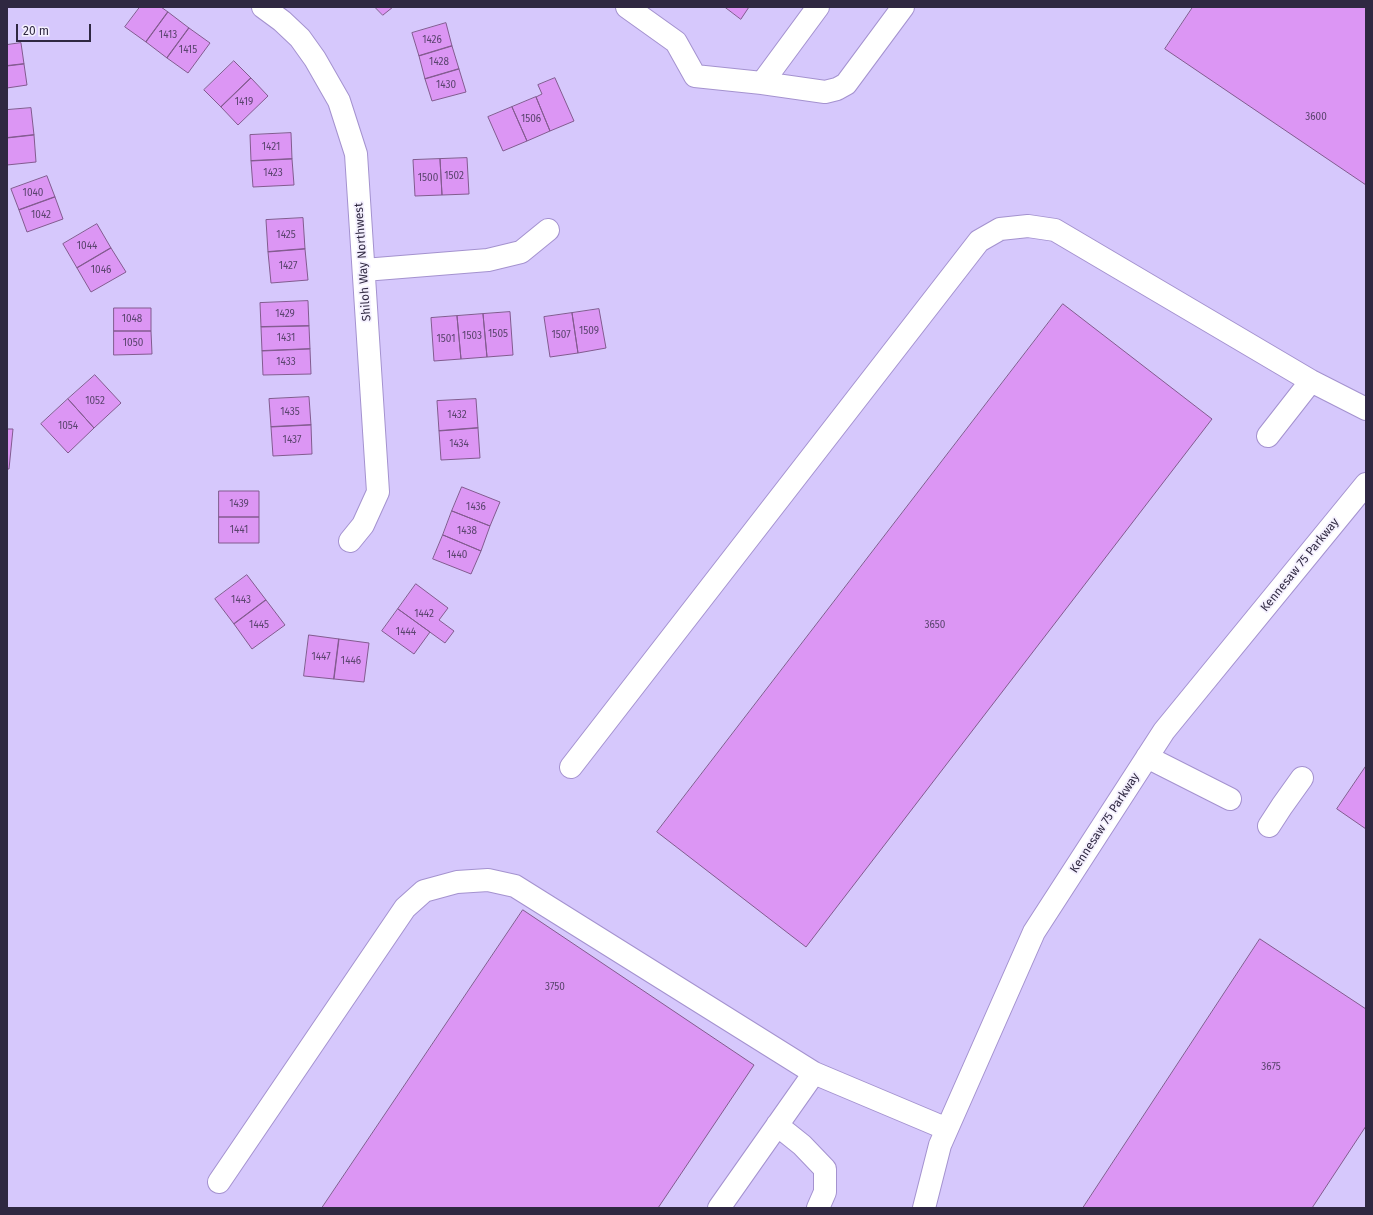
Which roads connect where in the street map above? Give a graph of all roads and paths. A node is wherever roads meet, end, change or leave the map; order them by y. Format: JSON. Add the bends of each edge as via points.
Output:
{"nodes":[{"id":1,"x":262,"y":7,"type":"edge"},
{"id":2,"x":627,"y":7,"type":"edge"},
{"id":3,"x":818,"y":7,"type":"edge"},
{"id":4,"x":903,"y":7,"type":"edge"},
{"id":5,"x":762,"y":82,"type":"junction"},
{"id":6,"x":548,"y":230,"type":"dead end"},
{"id":7,"x":364,"y":270,"type":"junction"},
{"id":8,"x":1310,"y":382,"type":"junction"},
{"id":9,"x":1366,"y":409,"type":"edge"},
{"id":10,"x":1268,"y":436,"type":"dead end"},
{"id":11,"x":1366,"y":484,"type":"edge"},
{"id":12,"x":350,"y":541,"type":"dead end"},
{"id":13,"x":1147,"y":757,"type":"junction"},
{"id":14,"x":571,"y":767,"type":"dead end"},
{"id":15,"x":1302,"y":778,"type":"dead end"},
{"id":16,"x":1230,"y":799,"type":"dead end"},
{"id":17,"x":1269,"y":826,"type":"dead end"},
{"id":18,"x":814,"y":1073,"type":"junction"},
{"id":19,"x":777,"y":1125,"type":"junction"},
{"id":20,"x":947,"y":1129,"type":"junction"},
{"id":21,"x":219,"y":1182,"type":"dead end"},
{"id":22,"x":719,"y":1208,"type":"edge"},
{"id":23,"x":818,"y":1208,"type":"edge"},
{"id":24,"x":924,"y":1208,"type":"edge"}],
"edges":[{"from":1,"to":7,"type":"street","name":"Shiloh Way Northwest","via":[[300,38],[339,101],[356,154]]},
{"from":2,"to":5,"type":"street","via":[[676,42],[694,76]]},
{"from":3,"to":5,"type":"street"},
{"from":4,"to":5,"type":"street","via":[[846,84],[837,89],[824,92]]},
{"from":6,"to":7,"type":"street","via":[[521,252],[488,260]]},
{"from":7,"to":12,"type":"street","name":"Shiloh Way Northwest","via":[[378,492],[363,525]]},
{"from":8,"to":9,"type":"street"},
{"from":8,"to":10,"type":"street"},
{"from":8,"to":14,"type":"street","via":[[1055,230],[1028,226],[1000,229],[979,241]]},
{"from":11,"to":13,"type":"street","name":"Kennesaw 75 Parkway","via":[[1164,731]]},
{"from":13,"to":16,"type":"street"},
{"from":13,"to":20,"type":"street","name":"Kennesaw 75 Parkway","via":[[1034,932]]},
{"from":15,"to":17,"type":"street"},
{"from":18,"to":19,"type":"street"},
{"from":18,"to":20,"type":"street"},
{"from":18,"to":21,"type":"street","via":[[515,886],[488,880],[457,882],[424,891],[405,908]]},
{"from":19,"to":22,"type":"street"},
{"from":19,"to":23,"type":"street","via":[[802,1145],[825,1169],[825,1192]]},
{"from":20,"to":24,"type":"street","name":"Kennesaw 75 Parkway","via":[[940,1145]]}]}
